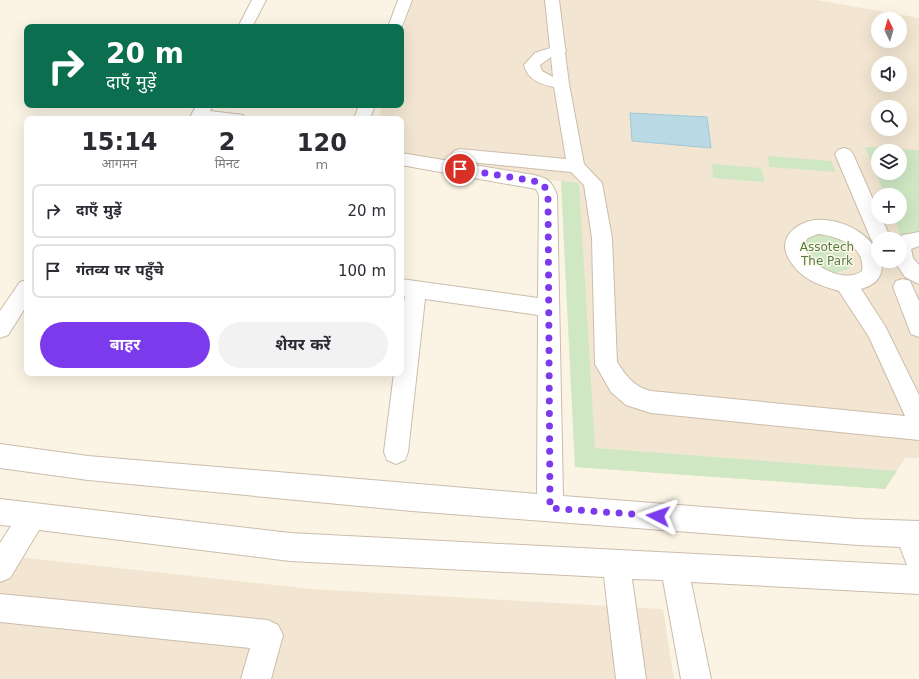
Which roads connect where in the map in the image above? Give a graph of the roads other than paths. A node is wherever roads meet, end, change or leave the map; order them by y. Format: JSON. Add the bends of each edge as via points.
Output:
{"nodes":[{"id":1,"x":259,"y":0,"type":"edge"},
{"id":2,"x":391,"y":0,"type":"edge"},
{"id":3,"x":405,"y":0,"type":"edge"},
{"id":4,"x":552,"y":0,"type":"edge"},
{"id":5,"x":247,"y":24,"type":"edge"},
{"id":6,"x":382,"y":24,"type":"edge"},
{"id":7,"x":396,"y":24,"type":"edge"},
{"id":8,"x":558,"y":51,"type":"junction"},
{"id":9,"x":561,"y":84,"type":"junction"},
{"id":10,"x":404,"y":150,"type":"edge"},
{"id":11,"x":844,"y":154,"type":"dead end"},
{"id":12,"x":404,"y":159,"type":"edge"},
{"id":13,"x":576,"y":166,"type":"junction"},
{"id":14,"x":871,"y":234,"type":"edge"},
{"id":15,"x":871,"y":242,"type":"edge"},
{"id":16,"x":907,"y":266,"type":"edge"},
{"id":17,"x":872,"y":268,"type":"edge"},
{"id":18,"x":911,"y":281,"type":"edge"},
{"id":19,"x":846,"y":284,"type":"junction"},
{"id":20,"x":408,"y":288,"type":"edge"},
{"id":21,"x":24,"y":293,"type":"edge"},
{"id":22,"x":550,"y":308,"type":"junction"},
{"id":23,"x":919,"y":328,"type":"edge"},
{"id":24,"x":0,"y":329,"type":"edge"},
{"id":25,"x":404,"y":343,"type":"edge"},
{"id":26,"x":402,"y":376,"type":"edge"},
{"id":27,"x":919,"y":420,"type":"edge"},
{"id":28,"x":919,"y":429,"type":"edge"},
{"id":29,"x":396,"y":452,"type":"dead end"},
{"id":30,"x":0,"y":456,"type":"edge"},
{"id":31,"x":550,"y":508,"type":"junction"},
{"id":32,"x":0,"y":512,"type":"edge"},
{"id":33,"x":33,"y":516,"type":"junction"},
{"id":34,"x":914,"y":534,"type":"edge"},
{"id":35,"x":919,"y":561,"type":"edge"},
{"id":36,"x":616,"y":563,"type":"junction"},
{"id":37,"x":674,"y":566,"type":"junction"},
{"id":38,"x":0,"y":568,"type":"edge"},
{"id":39,"x":919,"y":580,"type":"edge"},
{"id":40,"x":0,"y":608,"type":"edge"},
{"id":41,"x":256,"y":679,"type":"edge"},
{"id":42,"x":631,"y":679,"type":"edge"},
{"id":43,"x":696,"y":679,"type":"edge"}],
"edges":[{"from":1,"to":5,"type":"street"},
{"from":2,"to":6,"type":"street"},
{"from":3,"to":7,"type":"street"},
{"from":4,"to":8,"type":"street"},
{"from":8,"to":9,"type":"street"},
{"from":8,"to":9,"type":"street","via":[[547,52],[532,64],[536,76],[545,81]]},
{"from":9,"to":13,"type":"street"},
{"from":10,"to":13,"type":"street"},
{"from":11,"to":14,"type":"street"},
{"from":12,"to":22,"type":"street","via":[[534,181],[544,185],[548,195]]},
{"from":13,"to":28,"type":"street","via":[[594,183],[602,238],[606,364],[619,385],[634,398],[676,406]]},
{"from":15,"to":19,"type":"street","via":[[841,231],[816,227],[798,235],[794,242],[799,261],[808,270],[833,282]]},
{"from":16,"to":18,"type":"street"},
{"from":17,"to":19,"type":"street","via":[[867,278],[858,283]]},
{"from":18,"to":23,"type":"street"},
{"from":19,"to":27,"type":"street","via":[[877,332]]},
{"from":20,"to":22,"type":"street"},
{"from":20,"to":25,"type":"street"},
{"from":21,"to":24,"type":"street"},
{"from":22,"to":31,"type":"street"},
{"from":26,"to":29,"type":"street"},
{"from":30,"to":31,"type":"street","via":[[88,468]]},
{"from":31,"to":34,"type":"street"},
{"from":32,"to":33,"type":"street"},
{"from":33,"to":36,"type":"street","via":[[290,546]]},
{"from":33,"to":38,"type":"street"},
{"from":34,"to":35,"type":"street"},
{"from":36,"to":37,"type":"street"},
{"from":36,"to":42,"type":"street"},
{"from":37,"to":39,"type":"street"},
{"from":37,"to":43,"type":"street"},
{"from":40,"to":41,"type":"street","via":[[268,635]]}]}
